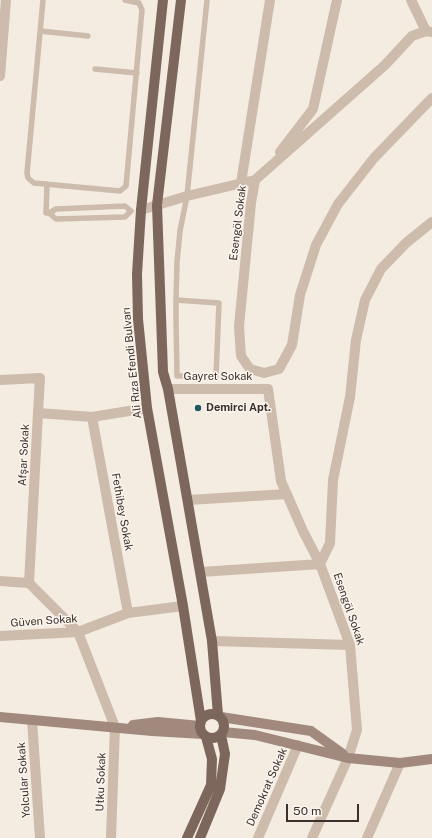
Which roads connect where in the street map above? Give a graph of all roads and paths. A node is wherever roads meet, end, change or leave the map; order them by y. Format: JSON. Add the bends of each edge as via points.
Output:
{"nodes":[{"id":1,"x":6,"y":0,"type":"edge"},
{"id":2,"x":43,"y":0,"type":"edge"},
{"id":3,"x":125,"y":0,"type":"edge"},
{"id":4,"x":163,"y":0,"type":"edge"},
{"id":5,"x":180,"y":0,"type":"edge"},
{"id":6,"x":207,"y":0,"type":"edge"},
{"id":7,"x":270,"y":0,"type":"edge"},
{"id":8,"x":337,"y":0,"type":"edge"},
{"id":9,"x":411,"y":0,"type":"edge"},
{"id":10,"x":40,"y":31,"type":"junction"},
{"id":11,"x":429,"y":32,"type":"edge"},
{"id":12,"x":88,"y":36,"type":"dead end"},
{"id":13,"x":96,"y":69,"type":"dead end"},
{"id":14,"x":137,"y":73,"type":"junction"},
{"id":15,"x":0,"y":76,"type":"edge"},
{"id":16,"x":432,"y":98,"type":"edge"},
{"id":17,"x":264,"y":173,"type":"junction"},
{"id":18,"x":255,"y":180,"type":"junction"},
{"id":19,"x":241,"y":183,"type":"junction"},
{"id":20,"x":47,"y":184,"type":"junction"},
{"id":21,"x":187,"y":196,"type":"junction"},
{"id":22,"x":157,"y":205,"type":"junction"},
{"id":23,"x":141,"y":210,"type":"junction"},
{"id":24,"x":48,"y":214,"type":"junction"},
{"id":25,"x":432,"y":222,"type":"edge"},
{"id":26,"x":176,"y":300,"type":"junction"},
{"id":27,"x":0,"y":380,"type":"edge"},
{"id":28,"x":168,"y":389,"type":"junction"},
{"id":29,"x":268,"y":390,"type":"joint"},
{"id":30,"x":147,"y":408,"type":"junction"},
{"id":31,"x":38,"y":413,"type":"junction"},
{"id":32,"x":92,"y":417,"type":"junction"},
{"id":33,"x":287,"y":494,"type":"junction"},
{"id":34,"x":188,"y":500,"type":"junction"},
{"id":35,"x":320,"y":564,"type":"junction"},
{"id":36,"x":201,"y":572,"type":"junction"},
{"id":37,"x":0,"y":581,"type":"edge"},
{"id":38,"x":29,"y":583,"type":"junction"},
{"id":39,"x":183,"y":606,"type":"junction"},
{"id":40,"x":128,"y":612,"type":"junction"},
{"id":41,"x":78,"y":632,"type":"junction"},
{"id":42,"x":0,"y":636,"type":"edge"},
{"id":43,"x":212,"y":641,"type":"junction"},
{"id":44,"x":350,"y":645,"type":"junction"},
{"id":45,"x":220,"y":716,"type":"junction"},
{"id":46,"x":0,"y":717,"type":"edge"},
{"id":47,"x":32,"y":720,"type":"junction"},
{"id":48,"x":115,"y":727,"type":"junction"},
{"id":49,"x":202,"y":729,"type":"junction"},
{"id":50,"x":222,"y":733,"type":"junction"},
{"id":51,"x":298,"y":745,"type":"junction"},
{"id":52,"x":348,"y":758,"type":"junction"},
{"id":53,"x":432,"y":760,"type":"edge"},
{"id":54,"x":400,"y":763,"type":"junction"},
{"id":55,"x":40,"y":838,"type":"edge"},
{"id":56,"x":112,"y":838,"type":"edge"},
{"id":57,"x":187,"y":838,"type":"edge"},
{"id":58,"x":200,"y":838,"type":"edge"},
{"id":59,"x":258,"y":838,"type":"edge"},
{"id":60,"x":312,"y":838,"type":"edge"},
{"id":61,"x":367,"y":838,"type":"edge"}],
"edges":[{"from":1,"to":15,"type":"street"},
{"from":2,"to":10,"type":"lane"},
{"from":3,"to":14,"type":"lane","via":[[137,2],[142,7]]},
{"from":4,"to":23,"type":"main road","name":"Ali Rıza Efendi Bulvarı"},
{"from":5,"to":22,"type":"main road"},
{"from":6,"to":21,"type":"lane"},
{"from":7,"to":19,"type":"street"},
{"from":8,"to":17,"type":"street","via":[[313,110]]},
{"from":9,"to":11,"type":"street"},
{"from":10,"to":12,"type":"lane"},
{"from":10,"to":20,"type":"lane","via":[[27,172],[32,182]]},
{"from":11,"to":17,"type":"street","via":[[412,36],[385,65]]},
{"from":13,"to":14,"type":"lane"},
{"from":14,"to":20,"type":"lane","via":[[125,188],[118,191]]},
{"from":16,"to":18,"type":"street","name":"Esengöl Sokak","via":[[374,158],[338,204],[316,245],[300,295],[292,345],[280,369],[264,373],[250,369],[241,356],[239,326]]},
{"from":17,"to":18,"type":"street"},
{"from":18,"to":19,"type":"street","name":"Esengöl Sokak"},
{"from":19,"to":21,"type":"street","name":"Esengöl Sokak"},
{"from":20,"to":24,"type":"lane"},
{"from":21,"to":22,"type":"street","name":"Esengöl Sokak"},
{"from":21,"to":26,"type":"lane","via":[[180,231]]},
{"from":22,"to":23,"type":"street","name":"Esengöl Sokak"},
{"from":22,"to":28,"type":"main road","via":[[163,372]]},
{"from":23,"to":30,"type":"main road","name":"Ali Rıza Efendi Bulvarı","via":[[137,274],[138,319]]},
{"from":24,"to":24,"type":"lane","via":[[56,219],[125,217],[131,211],[125,206],[56,209]]},
{"from":25,"to":35,"type":"street","via":[[406,243],[382,269],[365,300],[356,340],[350,397],[334,480],[330,543]]},
{"from":26,"to":26,"type":"lane","via":[[219,303],[216,376],[177,376]]},
{"from":27,"to":31,"type":"street","via":[[40,378]]},
{"from":28,"to":29,"type":"street","name":"Gayret Sokak"},
{"from":28,"to":34,"type":"main road"},
{"from":29,"to":33,"type":"street","name":"Esengöl Sokak","via":[[281,481]]},
{"from":30,"to":32,"type":"street","name":"Afşar Sokak"},
{"from":30,"to":39,"type":"main road","name":"Ali Rıza Efendi Bulvarı"},
{"from":31,"to":32,"type":"street","name":"Afşar Sokak"},
{"from":31,"to":38,"type":"street","name":"Afşar Sokak"},
{"from":32,"to":40,"type":"street","name":"Fethibey Sokak"},
{"from":33,"to":34,"type":"street"},
{"from":33,"to":35,"type":"street","name":"Esengöl Sokak"},
{"from":34,"to":36,"type":"main road"},
{"from":35,"to":36,"type":"street"},
{"from":35,"to":44,"type":"street","name":"Esengöl Sokak"},
{"from":36,"to":43,"type":"main road"},
{"from":37,"to":38,"type":"street"},
{"from":38,"to":41,"type":"street"},
{"from":39,"to":40,"type":"street","name":"Güven Sokak"},
{"from":39,"to":49,"type":"main road","name":"Ali Rıza Efendi Bulvarı"},
{"from":40,"to":41,"type":"street","name":"Güven Sokak"},
{"from":41,"to":42,"type":"street","name":"Güven Sokak"},
{"from":41,"to":48,"type":"street"},
{"from":43,"to":44,"type":"street"},
{"from":43,"to":45,"type":"main road"},
{"from":44,"to":52,"type":"street","name":"Esengöl Sokak","via":[[357,730]]},
{"from":45,"to":49,"type":"main road","via":[[206,715]]},
{"from":45,"to":50,"type":"main road","via":[[225,724]]},
{"from":45,"to":52,"type":"main road","via":[[311,731]]},
{"from":46,"to":47,"type":"main road"},
{"from":47,"to":48,"type":"main road"},
{"from":47,"to":55,"type":"street","name":"Yolcular Sokak"},
{"from":48,"to":49,"type":"main road","via":[[158,722]]},
{"from":48,"to":56,"type":"street","name":"Utku Sokak"},
{"from":49,"to":50,"type":"main road","via":[[214,738]]},
{"from":49,"to":57,"type":"main road","name":"Ali Rıza Efendi Bulvarı","via":[[212,760],[210,785]]},
{"from":50,"to":51,"type":"main road","via":[[255,735]]},
{"from":50,"to":58,"type":"main road","via":[[225,754],[220,789]]},
{"from":51,"to":52,"type":"main road"},
{"from":51,"to":59,"type":"street","name":"Demokrat Sokak"},
{"from":52,"to":54,"type":"main road"},
{"from":52,"to":60,"type":"street","name":"Esengöl Sokak"},
{"from":53,"to":54,"type":"main road"},
{"from":54,"to":61,"type":"street"}]}
